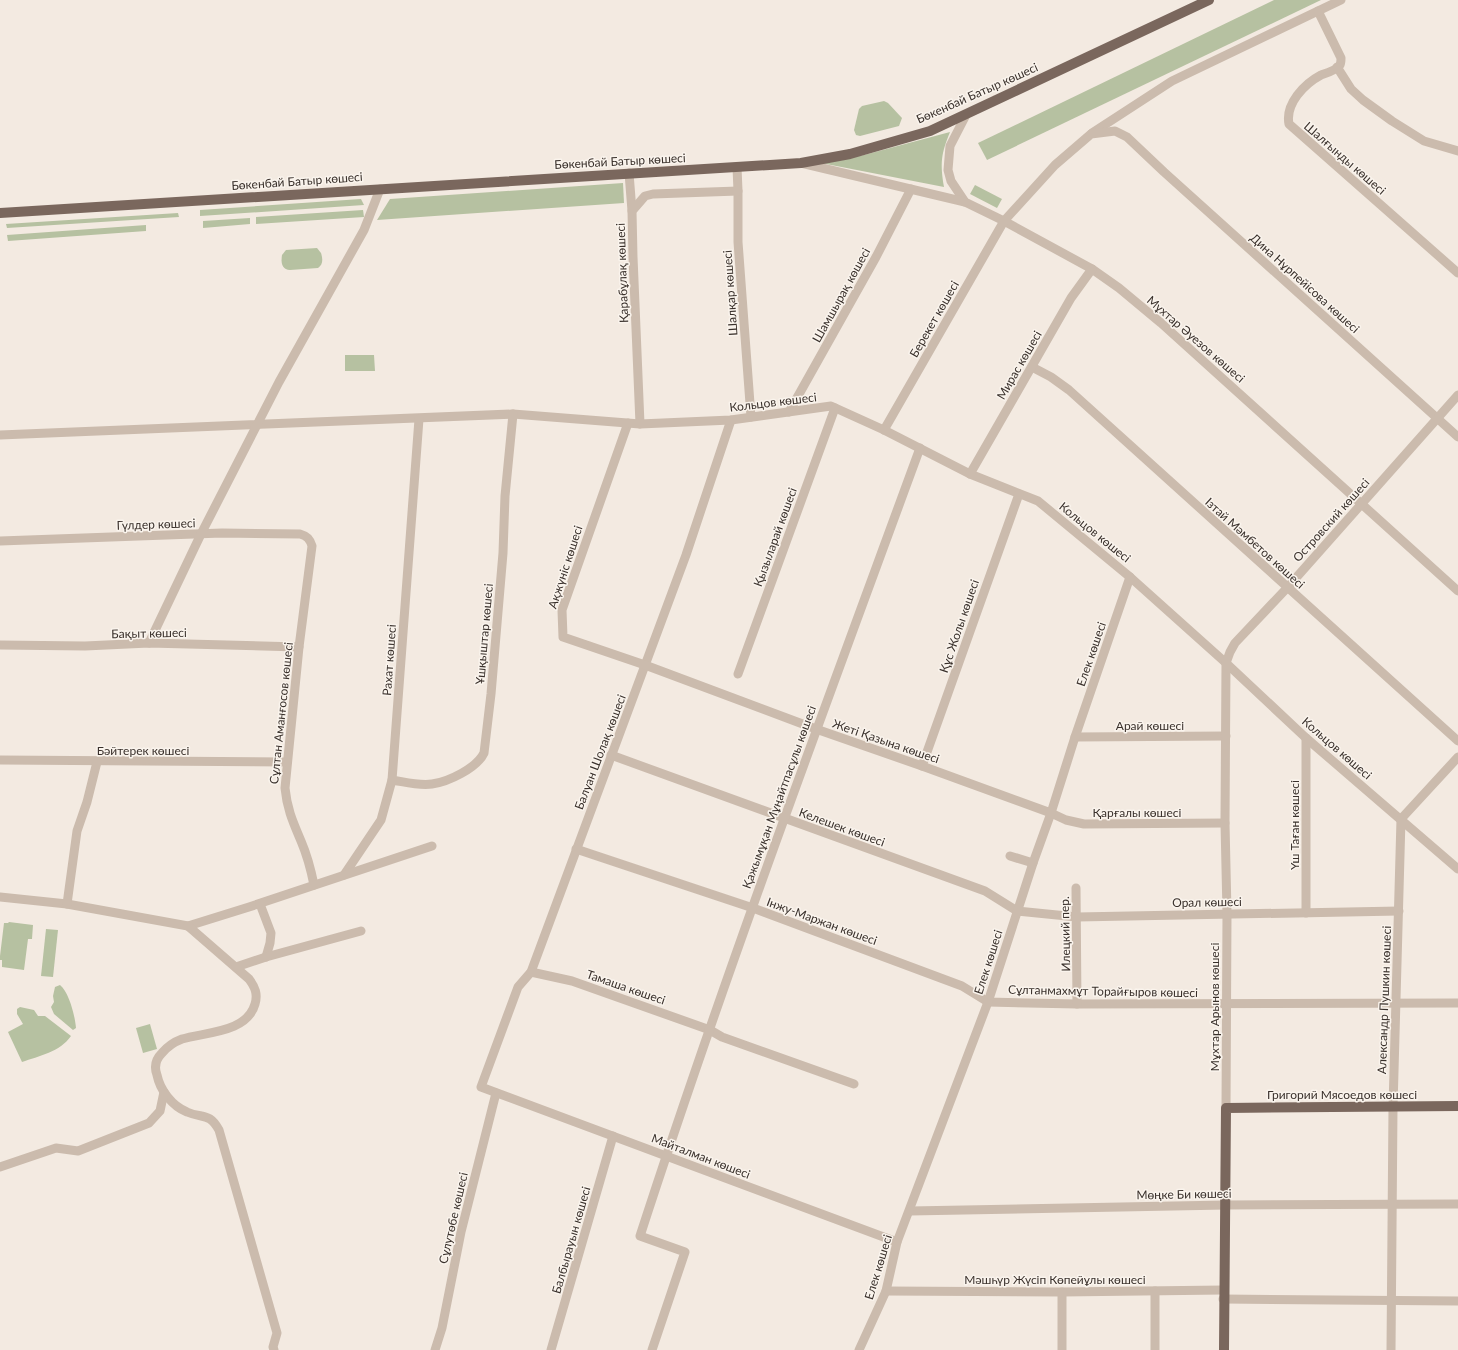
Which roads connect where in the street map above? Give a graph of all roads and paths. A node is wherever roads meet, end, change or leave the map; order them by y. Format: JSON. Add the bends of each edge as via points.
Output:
{"nodes":[{"id":1,"x":1209,"y":0,"type":"edge"},
{"id":2,"x":1341,"y":0,"type":"edge"},
{"id":3,"x":1318,"y":11,"type":"junction"},
{"id":4,"x":1337,"y":68,"type":"junction"},
{"id":5,"x":966,"y":115,"type":"junction"},
{"id":6,"x":1091,"y":134,"type":"junction"},
{"id":7,"x":1458,"y":151,"type":"edge"},
{"id":8,"x":801,"y":163,"type":"junction"},
{"id":9,"x":737,"y":167,"type":"junction"},
{"id":10,"x":629,"y":174,"type":"junction"},
{"id":11,"x":380,"y":188,"type":"junction"},
{"id":12,"x":911,"y":189,"type":"junction"},
{"id":13,"x":738,"y":191,"type":"junction"},
{"id":14,"x":965,"y":202,"type":"junction"},
{"id":15,"x":632,"y":211,"type":"junction"},
{"id":16,"x":1,"y":213,"type":"edge"},
{"id":17,"x":1004,"y":221,"type":"junction"},
{"id":18,"x":1092,"y":269,"type":"junction"},
{"id":19,"x":1458,"y":273,"type":"edge"},
{"id":20,"x":1032,"y":367,"type":"junction"},
{"id":21,"x":1458,"y":395,"type":"edge"},
{"id":22,"x":835,"y":408,"type":"junction"},
{"id":23,"x":789,"y":412,"type":"junction"},
{"id":24,"x":513,"y":414,"type":"junction"},
{"id":25,"x":751,"y":417,"type":"junction"},
{"id":26,"x":1438,"y":418,"type":"junction"},
{"id":27,"x":419,"y":419,"type":"junction"},
{"id":28,"x":731,"y":420,"type":"junction"},
{"id":29,"x":628,"y":423,"type":"junction"},
{"id":30,"x":259,"y":424,"type":"junction"},
{"id":31,"x":640,"y":424,"type":"junction"},
{"id":32,"x":884,"y":430,"type":"junction"},
{"id":33,"x":0,"y":435,"type":"edge"},
{"id":34,"x":1458,"y":437,"type":"edge"},
{"id":35,"x":920,"y":448,"type":"junction"},
{"id":36,"x":970,"y":474,"type":"junction"},
{"id":37,"x":1019,"y":494,"type":"junction"},
{"id":38,"x":1362,"y":504,"type":"junction"},
{"id":39,"x":201,"y":534,"type":"junction"},
{"id":40,"x":311,"y":540,"type":"joint"},
{"id":41,"x":0,"y":541,"type":"edge"},
{"id":42,"x":1130,"y":577,"type":"junction"},
{"id":43,"x":1287,"y":588,"type":"junction"},
{"id":44,"x":1458,"y":591,"type":"edge"},
{"id":45,"x":149,"y":643,"type":"junction"},
{"id":46,"x":0,"y":645,"type":"edge"},
{"id":47,"x":299,"y":647,"type":"junction"},
{"id":48,"x":1226,"y":663,"type":"junction"},
{"id":49,"x":645,"y":665,"type":"junction"},
{"id":50,"x":738,"y":674,"type":"dead end"},
{"id":51,"x":816,"y":729,"type":"junction"},
{"id":52,"x":1226,"y":736,"type":"junction"},
{"id":53,"x":1075,"y":737,"type":"junction"},
{"id":54,"x":1306,"y":738,"type":"junction"},
{"id":55,"x":1458,"y":741,"type":"edge"},
{"id":56,"x":611,"y":755,"type":"junction"},
{"id":57,"x":1458,"y":757,"type":"edge"},
{"id":58,"x":0,"y":760,"type":"edge"},
{"id":59,"x":97,"y":762,"type":"junction"},
{"id":60,"x":287,"y":762,"type":"junction"},
{"id":61,"x":922,"y":766,"type":"junction"},
{"id":62,"x":392,"y":780,"type":"junction"},
{"id":63,"x":1051,"y":813,"type":"junction"},
{"id":64,"x":784,"y":819,"type":"junction"},
{"id":65,"x":1401,"y":819,"type":"junction"},
{"id":66,"x":1225,"y":823,"type":"junction"},
{"id":67,"x":432,"y":846,"type":"dead end"},
{"id":68,"x":576,"y":849,"type":"junction"},
{"id":69,"x":1010,"y":856,"type":"dead end"},
{"id":70,"x":1033,"y":863,"type":"junction"},
{"id":71,"x":1458,"y":869,"type":"edge"},
{"id":72,"x":344,"y":875,"type":"junction"},
{"id":73,"x":314,"y":885,"type":"junction"},
{"id":74,"x":1076,"y":888,"type":"dead end"},
{"id":75,"x":0,"y":897,"type":"edge"},
{"id":76,"x":67,"y":904,"type":"junction"},
{"id":77,"x":260,"y":904,"type":"junction"},
{"id":78,"x":753,"y":908,"type":"junction"},
{"id":79,"x":1017,"y":911,"type":"junction"},
{"id":80,"x":1398,"y":911,"type":"junction"},
{"id":81,"x":1227,"y":913,"type":"junction"},
{"id":82,"x":1306,"y":913,"type":"junction"},
{"id":83,"x":1077,"y":917,"type":"junction"},
{"id":84,"x":188,"y":926,"type":"junction"},
{"id":85,"x":361,"y":931,"type":"dead end"},
{"id":86,"x":266,"y":957,"type":"junction"},
{"id":87,"x":236,"y":967,"type":"junction"},
{"id":88,"x":532,"y":972,"type":"junction"},
{"id":89,"x":988,"y":1002,"type":"junction"},
{"id":90,"x":1396,"y":1003,"type":"junction"},
{"id":91,"x":1458,"y":1003,"type":"edge"},
{"id":92,"x":1078,"y":1004,"type":"junction"},
{"id":93,"x":1227,"y":1004,"type":"junction"},
{"id":94,"x":710,"y":1030,"type":"junction"},
{"id":95,"x":854,"y":1084,"type":"dead end"},
{"id":96,"x":481,"y":1087,"type":"joint"},
{"id":97,"x":164,"y":1092,"type":"junction"},
{"id":98,"x":496,"y":1092,"type":"junction"},
{"id":99,"x":1458,"y":1106,"type":"edge"},
{"id":100,"x":1393,"y":1107,"type":"junction"},
{"id":101,"x":1226,"y":1108,"type":"junction"},
{"id":102,"x":613,"y":1136,"type":"junction"},
{"id":103,"x":666,"y":1156,"type":"junction"},
{"id":104,"x":0,"y":1167,"type":"edge"},
{"id":105,"x":1392,"y":1204,"type":"junction"},
{"id":106,"x":1458,"y":1204,"type":"edge"},
{"id":107,"x":1226,"y":1205,"type":"junction"},
{"id":108,"x":910,"y":1211,"type":"junction"},
{"id":109,"x":897,"y":1242,"type":"junction"},
{"id":110,"x":886,"y":1291,"type":"junction"},
{"id":111,"x":1155,"y":1291,"type":"junction"},
{"id":112,"x":1062,"y":1292,"type":"junction"},
{"id":113,"x":1223,"y":1295,"type":"junction"},
{"id":114,"x":1391,"y":1301,"type":"junction"},
{"id":115,"x":1458,"y":1301,"type":"edge"},
{"id":116,"x":271,"y":1349,"type":"edge"},
{"id":117,"x":435,"y":1350,"type":"edge"},
{"id":118,"x":551,"y":1350,"type":"edge"},
{"id":119,"x":652,"y":1350,"type":"edge"},
{"id":120,"x":859,"y":1350,"type":"edge"},
{"id":121,"x":1062,"y":1350,"type":"edge"},
{"id":122,"x":1155,"y":1350,"type":"edge"},
{"id":123,"x":1224,"y":1350,"type":"edge"},
{"id":124,"x":1391,"y":1350,"type":"edge"}],
"edges":[{"from":1,"to":5,"type":"main road","name":"Бөкенбай Батыр көшесі"},
{"from":2,"to":3,"type":"street","name":"Берекет көшесі"},
{"from":3,"to":4,"type":"street","via":[[1342,58]]},
{"from":3,"to":6,"type":"street","name":"Берекет көшесі","via":[[1172,81]]},
{"from":4,"to":7,"type":"street","via":[[1351,89],[1387,117],[1424,141]]},
{"from":4,"to":19,"type":"street","name":"Шалғынды көшесі","via":[[1312,80],[1300,91],[1288,116],[1290,124]]},
{"from":5,"to":8,"type":"main road","name":"Бөкенбай Батыр көшесі","via":[[930,131],[839,156]]},
{"from":5,"to":14,"type":"street","via":[[950,146],[948,170],[951,181]]},
{"from":6,"to":17,"type":"street","name":"Берекет көшесі","via":[[1055,165]]},
{"from":6,"to":26,"type":"street","name":"Дина Нұрпейісова көшесі","via":[[1115,132],[1127,137]]},
{"from":8,"to":9,"type":"main road","name":"Бөкенбай Батыр көшесі"},
{"from":8,"to":12,"type":"street","name":"Мұхтар Әуезов көшесі"},
{"from":9,"to":10,"type":"main road","name":"Бөкенбай Батыр көшесі"},
{"from":9,"to":13,"type":"street","name":"Шалқар көшесі"},
{"from":10,"to":11,"type":"main road","name":"Бөкенбай Батыр көшесі"},
{"from":10,"to":15,"type":"street"},
{"from":11,"to":16,"type":"main road","name":"Бөкенбай Батыр көшесі"},
{"from":11,"to":30,"type":"street","via":[[364,230],[293,356]]},
{"from":12,"to":14,"type":"street","name":"Мұхтар Әуезов көшесі"},
{"from":12,"to":23,"type":"street","name":"Шамшырақ көшесі","via":[[876,258]]},
{"from":13,"to":15,"type":"street","name":"Қарабұлақ көшесі","via":[[653,194],[645,196]]},
{"from":13,"to":25,"type":"street","name":"Шалқар көшесі","via":[[738,242]]},
{"from":14,"to":17,"type":"street","name":"Мұхтар Әуезов көшесі"},
{"from":15,"to":31,"type":"street","name":"Қарабұлақ көшесі"},
{"from":17,"to":18,"type":"street","name":"Мұхтар Әуезов көшесі"},
{"from":17,"to":32,"type":"street","name":"Берекет көшесі"},
{"from":18,"to":20,"type":"street","name":"Мирас көшесі","via":[[1071,298]]},
{"from":18,"to":38,"type":"street","name":"Мұхтар Әуезов көшесі","via":[[1161,323]]},
{"from":20,"to":36,"type":"street","name":"Мирас көшесі"},
{"from":20,"to":43,"type":"street","name":"Ізтай Мәмбетов көшесі","via":[[1069,390]]},
{"from":21,"to":26,"type":"street","name":"Островский көшесі"},
{"from":22,"to":23,"type":"street","name":"Кольцов көшесі","via":[[830,406]]},
{"from":22,"to":32,"type":"street","name":"Кольцов көшесі"},
{"from":22,"to":50,"type":"street","name":"Қызыларай көшесі"},
{"from":23,"to":25,"type":"street","name":"Кольцов көшесі"},
{"from":24,"to":27,"type":"street","name":"Кольцов көшесі"},
{"from":24,"to":29,"type":"street","name":"Кольцов көшесі"},
{"from":24,"to":62,"type":"street","name":"Ұшқыштар көшесі","via":[[505,496],[504,553],[484,752],[472,767],[436,783],[420,784]]},
{"from":25,"to":28,"type":"street","name":"Кольцов көшесі"},
{"from":26,"to":34,"type":"street","name":"Дина Нұрпейісова көшесі"},
{"from":26,"to":38,"type":"street","name":"Островский көшесі"},
{"from":27,"to":30,"type":"street","name":"Кольцов көшесі"},
{"from":27,"to":62,"type":"street","name":"Рахат көшесі"},
{"from":28,"to":31,"type":"street","name":"Кольцов көшесі"},
{"from":28,"to":49,"type":"street","name":"Балуан Шолақ көшесі","via":[[686,555]]},
{"from":29,"to":31,"type":"street","name":"Кольцов көшесі"},
{"from":29,"to":49,"type":"street","name":"Ақжүніс көшесі","via":[[562,610],[561,620],[563,637]]},
{"from":30,"to":33,"type":"street","name":"Кольцов көшесі"},
{"from":30,"to":39,"type":"street"},
{"from":32,"to":35,"type":"street","name":"Кольцов көшесі"},
{"from":35,"to":36,"type":"street","name":"Кольцов көшесі"},
{"from":35,"to":51,"type":"street","name":"Қажымұқан Мұңайтпасұлы көшесі"},
{"from":36,"to":37,"type":"street","name":"Кольцов көшесі"},
{"from":37,"to":42,"type":"street","name":"Кольцов көшесі","via":[[1038,502]]},
{"from":37,"to":61,"type":"street","name":"Құс Жолы көшесі"},
{"from":38,"to":43,"type":"street","name":"Островский көшесі"},
{"from":38,"to":44,"type":"street","name":"Мұхтар Әуезов көшесі"},
{"from":39,"to":40,"type":"street","name":"Гүлдер көшесі","via":[[300,534]]},
{"from":39,"to":41,"type":"street","name":"Гүлдер көшесі"},
{"from":39,"to":45,"type":"street"},
{"from":40,"to":47,"type":"street","name":"Сұлтан Аманғосов көшесі"},
{"from":42,"to":48,"type":"street","name":"Кольцов көшесі"},
{"from":42,"to":53,"type":"street","name":"Елек көшесі"},
{"from":43,"to":48,"type":"street","name":"Островский көшесі","via":[[1235,644]]},
{"from":43,"to":55,"type":"street","name":"Ізтай Мәмбетов көшесі"},
{"from":45,"to":46,"type":"street","name":"Бақыт көшесі","via":[[85,646]]},
{"from":45,"to":47,"type":"street","name":"Бақыт көшесі"},
{"from":47,"to":60,"type":"street","name":"Сұлтан Аманғосов көшесі"},
{"from":48,"to":52,"type":"street","name":"Мұхтар Арынов көшесі"},
{"from":48,"to":54,"type":"street","name":"Кольцов көшесі"},
{"from":49,"to":51,"type":"street","name":"Жеті Қазына көшесі"},
{"from":49,"to":56,"type":"street","name":"Балуан Шолақ көшесі"},
{"from":51,"to":61,"type":"street","name":"Жеті Қазына көшесі"},
{"from":51,"to":64,"type":"street","name":"Қажымұқан Мұңайтпасұлы көшесі"},
{"from":52,"to":53,"type":"street","name":"Арай көшесі"},
{"from":52,"to":66,"type":"street","name":"Мұхтар Арынов көшесі"},
{"from":53,"to":63,"type":"street","name":"Елек көшесі"},
{"from":54,"to":65,"type":"street","name":"Кольцов көшесі"},
{"from":54,"to":82,"type":"street","name":"Үш Таған көшесі"},
{"from":56,"to":64,"type":"street","name":"Келешек көшесі"},
{"from":56,"to":68,"type":"street","name":"Балуан Шолақ көшесі"},
{"from":57,"to":65,"type":"street"},
{"from":58,"to":59,"type":"street","name":"Бәйтерек көшесі"},
{"from":59,"to":60,"type":"street","name":"Бәйтерек көшесі"},
{"from":59,"to":76,"type":"street","via":[[77,831]]},
{"from":60,"to":73,"type":"street","name":"Сұлтан Аманғосов көшесі","via":[[286,803],[307,856]]},
{"from":61,"to":63,"type":"street","name":"Жеті Қазына көшесі"},
{"from":62,"to":72,"type":"street","name":"Рахат көшесі","via":[[381,820]]},
{"from":63,"to":66,"type":"street","name":"Қарғалы көшесі","via":[[1084,824]]},
{"from":63,"to":70,"type":"street","name":"Елек көшесі"},
{"from":64,"to":78,"type":"street","name":"Қажымұқан Мұңайтпасұлы көшесі"},
{"from":64,"to":79,"type":"street","name":"Келешек көшесі","via":[[985,891]]},
{"from":65,"to":71,"type":"street","name":"Кольцов көшесі"},
{"from":65,"to":80,"type":"street","name":"Александр Пушкин көшесі"},
{"from":66,"to":81,"type":"street","name":"Мұхтар Арынов көшесі"},
{"from":67,"to":72,"type":"street"},
{"from":68,"to":78,"type":"street","name":"Інжу-Маржан көшесі"},
{"from":68,"to":88,"type":"street","name":"Балуан Шолақ көшесі"},
{"from":69,"to":70,"type":"street"},
{"from":70,"to":79,"type":"street","name":"Елек көшесі"},
{"from":72,"to":73,"type":"street"},
{"from":73,"to":77,"type":"street"},
{"from":74,"to":83,"type":"street","name":"Илецкий пер."},
{"from":75,"to":76,"type":"street"},
{"from":76,"to":84,"type":"street"},
{"from":77,"to":84,"type":"street"},
{"from":77,"to":86,"type":"street","via":[[271,933]]},
{"from":78,"to":89,"type":"street","name":"Інжу-Маржан көшесі","via":[[962,986]]},
{"from":78,"to":94,"type":"street","name":"Қажымұқан Мұңайтпасұлы көшесі"},
{"from":79,"to":83,"type":"street","name":"Орал көшесі"},
{"from":79,"to":89,"type":"street","name":"Елек көшесі"},
{"from":80,"to":82,"type":"street","name":"Орал көшесі"},
{"from":80,"to":90,"type":"street","name":"Александр Пушкин көшесі"},
{"from":81,"to":82,"type":"street","name":"Орал көшесі"},
{"from":81,"to":83,"type":"street","name":"Орал көшесі"},
{"from":81,"to":93,"type":"street","name":"Мұхтар Арынов көшесі"},
{"from":83,"to":92,"type":"street","name":"Илецкий пер."},
{"from":84,"to":87,"type":"street"},
{"from":85,"to":86,"type":"street"},
{"from":86,"to":87,"type":"street"},
{"from":87,"to":97,"type":"street","via":[[255,989],[256,1001],[252,1012],[235,1026],[182,1039],[164,1050],[155,1066]]},
{"from":88,"to":94,"type":"street","name":"Тамаша көшесі","via":[[572,981]]},
{"from":88,"to":96,"type":"street","name":"Балуан Шолақ көшесі","via":[[518,987]]},
{"from":89,"to":92,"type":"street","name":"Сұлтанмахмұт Торайғыров көшесі"},
{"from":89,"to":108,"type":"street","name":"Елек көшесі"},
{"from":90,"to":91,"type":"street","name":"Сұлтанмахмұт Торайғыров көшесі"},
{"from":90,"to":93,"type":"street","name":"Сұлтанмахмұт Торайғыров көшесі"},
{"from":90,"to":100,"type":"street","name":"Александр Пушкин көшесі"},
{"from":92,"to":93,"type":"street","name":"Сұлтанмахмұт Торайғыров көшесі"},
{"from":93,"to":101,"type":"street","name":"Мұхтар Арынов көшесі"},
{"from":94,"to":95,"type":"street","name":"Тамаша көшесі","via":[[722,1037]]},
{"from":94,"to":103,"type":"street","name":"Қажымұқан Мұңайтпасұлы көшесі"},
{"from":96,"to":98,"type":"street","name":"Майталман көшесі"},
{"from":97,"to":104,"type":"street","via":[[160,1110],[150,1123],[78,1151],[56,1148]]},
{"from":97,"to":116,"type":"street","via":[[183,1110],[208,1117],[219,1130],[277,1332]]},
{"from":98,"to":102,"type":"street","name":"Майталман көшесі"},
{"from":98,"to":117,"type":"street","name":"Сұлутөбе көшесі"},
{"from":99,"to":100,"type":"main road","name":"Григорий Мясоедов көшесі"},
{"from":100,"to":101,"type":"main road","name":"Григорий Мясоедов көшесі"},
{"from":100,"to":105,"type":"street","name":"Александр Пушкин көшесі"},
{"from":101,"to":107,"type":"main road","name":"Мұхтар Арынов көшесі"},
{"from":102,"to":103,"type":"street","name":"Майталман көшесі"},
{"from":102,"to":118,"type":"street","name":"Балбырауын көшесі"},
{"from":103,"to":109,"type":"street","name":"Майталман көшесі"},
{"from":103,"to":119,"type":"street","name":"Қажымұқан Мұңайтпасұлы көшесі","via":[[640,1236],[685,1252]]},
{"from":105,"to":106,"type":"street","name":"Мөңке Би көшесі"},
{"from":105,"to":107,"type":"street","name":"Мөңке Би көшесі"},
{"from":105,"to":114,"type":"street","name":"Александр Пушкин көшесі"},
{"from":107,"to":108,"type":"street","name":"Мөңке Би көшесі"},
{"from":107,"to":113,"type":"main road","name":"Мұхтар Арынов көшесі"},
{"from":108,"to":109,"type":"street","name":"Елек көшесі"},
{"from":109,"to":110,"type":"street","name":"Елек көшесі"},
{"from":110,"to":112,"type":"street","name":"Мәшһүр Жүсіп Көпейұлы көшесі"},
{"from":110,"to":120,"type":"street","name":"Елек көшесі"},
{"from":111,"to":112,"type":"street","name":"Мәшһүр Жүсіп Көпейұлы көшесі"},
{"from":111,"to":113,"type":"street","name":"Мәшһүр Жүсіп Көпейұлы көшесі"},
{"from":111,"to":122,"type":"street"},
{"from":112,"to":121,"type":"street"},
{"from":113,"to":114,"type":"street","name":"Мәшһүр Жүсіп Көпейұлы көшесі"},
{"from":113,"to":123,"type":"main road","name":"Мұхтар Арынов көшесі"},
{"from":114,"to":115,"type":"street","name":"Мәшһүр Жүсіп Көпейұлы көшесі"},
{"from":114,"to":124,"type":"street","name":"Александр Пушкин көшесі"}]}
